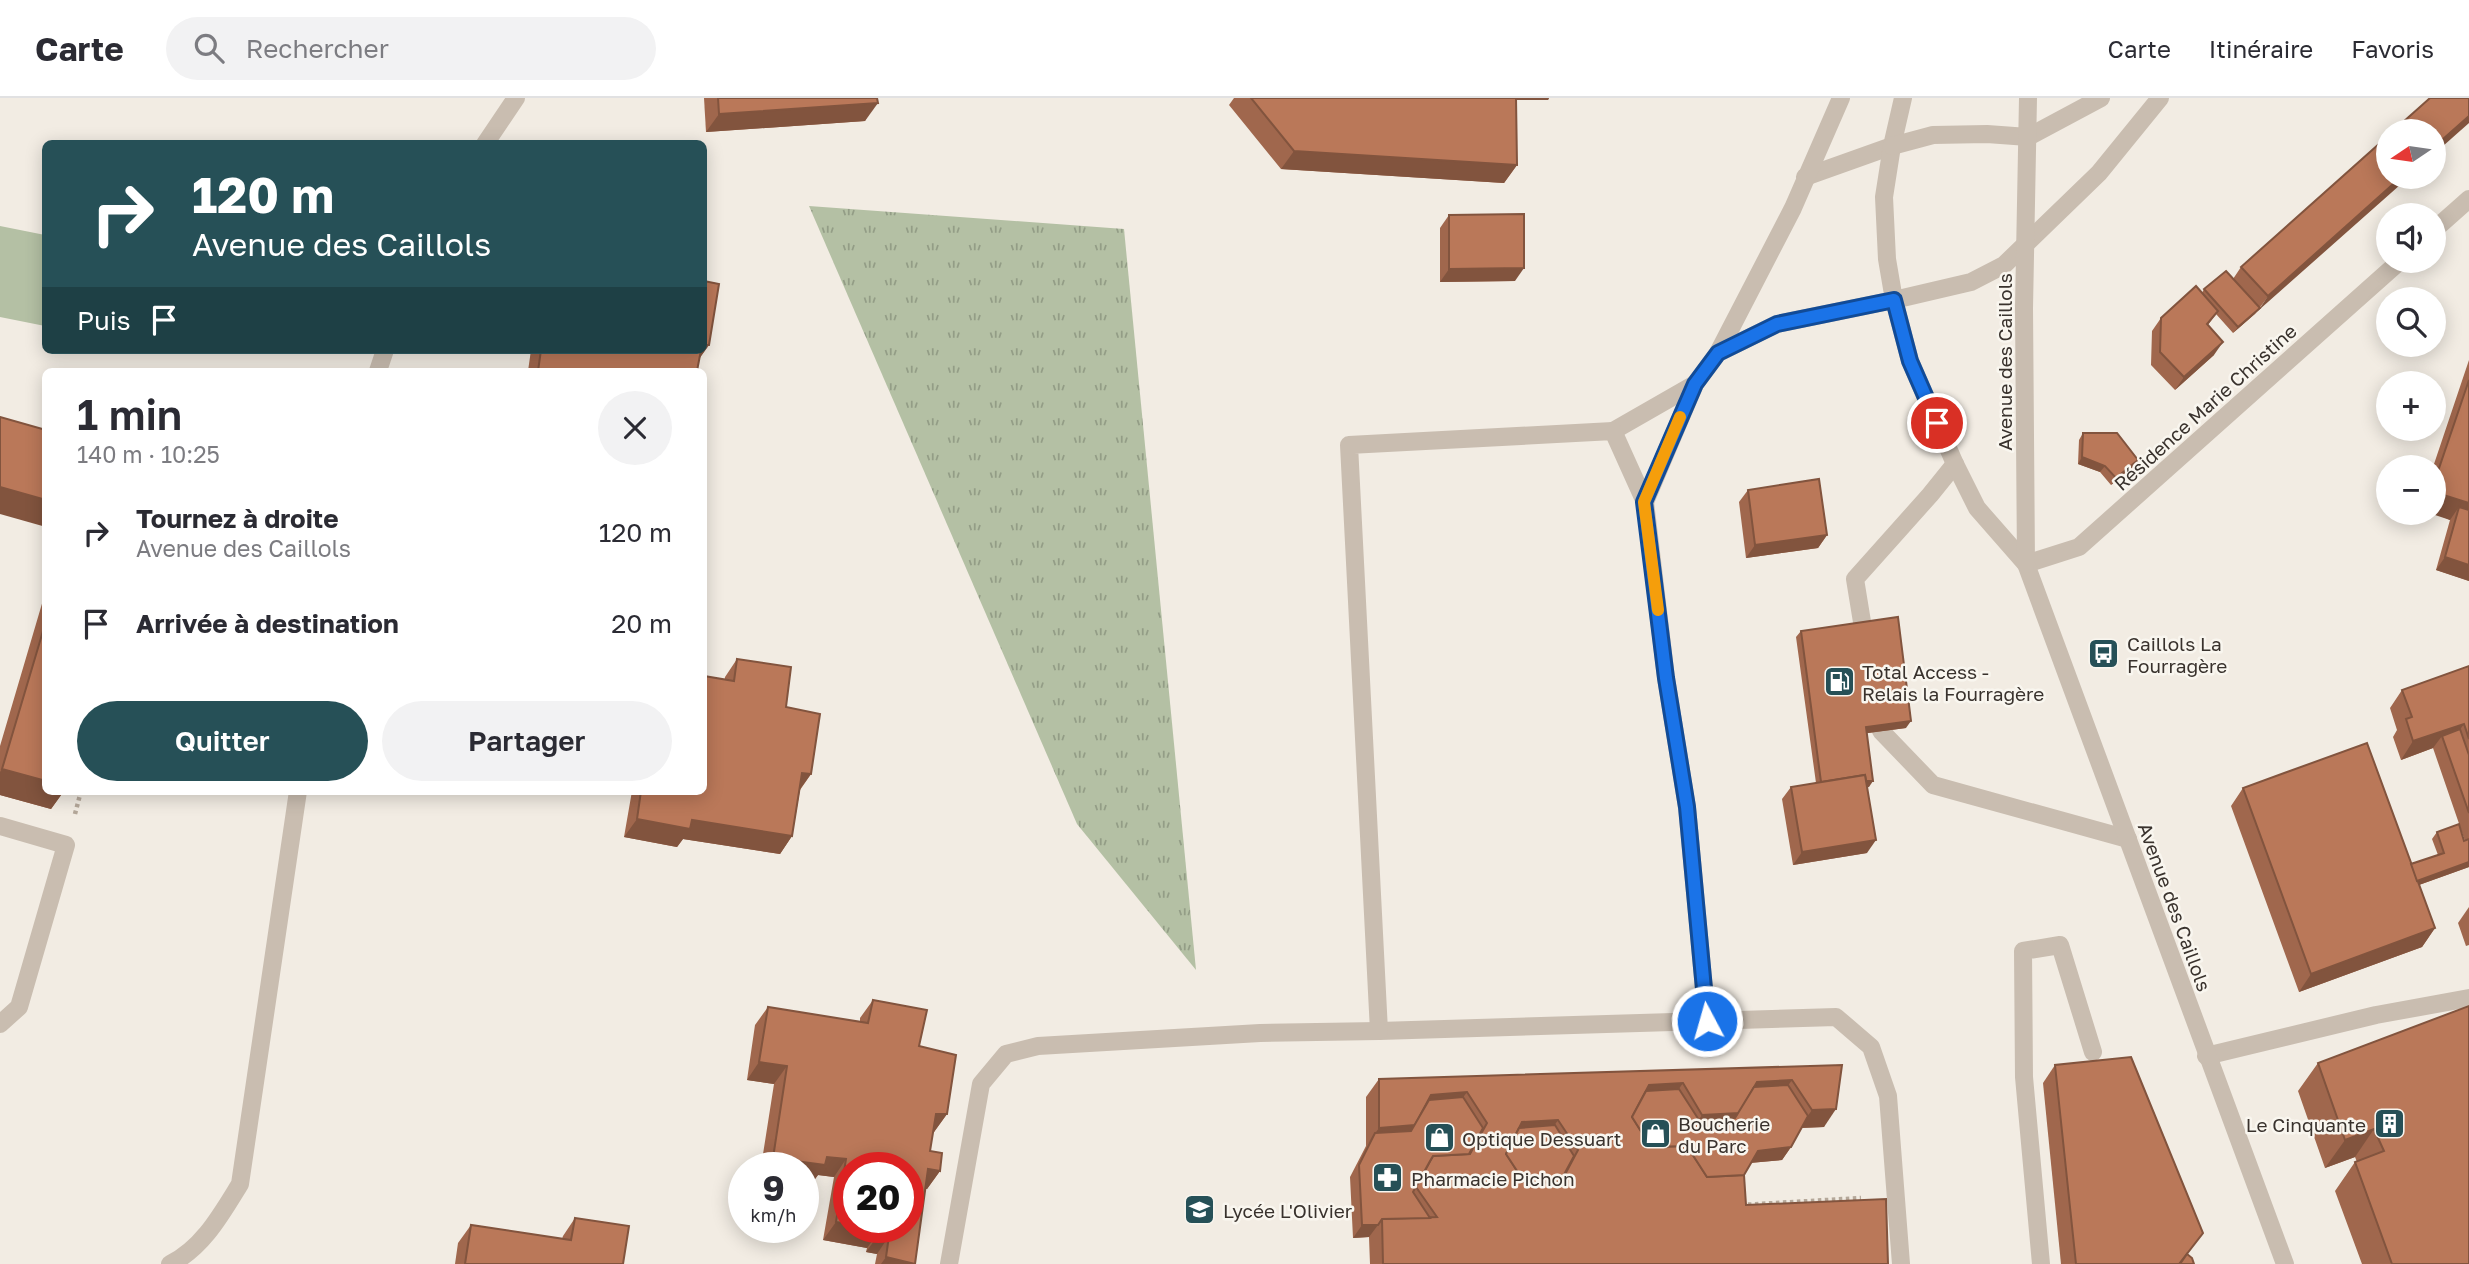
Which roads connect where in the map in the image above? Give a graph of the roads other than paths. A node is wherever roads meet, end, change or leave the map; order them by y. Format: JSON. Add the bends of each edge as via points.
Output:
{"nodes":[{"id":1,"x":516,"y":98,"type":"edge"},
{"id":2,"x":1841,"y":98,"type":"edge"},
{"id":3,"x":1903,"y":98,"type":"edge"},
{"id":4,"x":2028,"y":98,"type":"edge"},
{"id":5,"x":2101,"y":98,"type":"edge"},
{"id":6,"x":2160,"y":98,"type":"edge"},
{"id":7,"x":2028,"y":137,"type":"junction"},
{"id":8,"x":488,"y":140,"type":"edge"},
{"id":9,"x":1892,"y":146,"type":"junction"},
{"id":10,"x":1805,"y":177,"type":"junction"},
{"id":11,"x":2469,"y":199,"type":"edge"},
{"id":12,"x":2446,"y":219,"type":"edge"},
{"id":13,"x":2026,"y":244,"type":"junction"},
{"id":14,"x":2387,"y":273,"type":"edge"},
{"id":15,"x":1894,"y":300,"type":"junction"},
{"id":16,"x":1718,"y":353,"type":"junction"},
{"id":17,"x":1695,"y":384,"type":"junction"},
{"id":18,"x":1614,"y":431,"type":"junction"},
{"id":19,"x":1955,"y":464,"type":"junction"},
{"id":20,"x":1644,"y":502,"type":"junction"},
{"id":21,"x":2026,"y":564,"type":"junction"},
{"id":22,"x":1863,"y":628,"type":"edge"},
{"id":23,"x":1881,"y":732,"type":"edge"},
{"id":24,"x":297,"y":795,"type":"edge"},
{"id":25,"x":0,"y":826,"type":"edge"},
{"id":26,"x":2128,"y":839,"type":"junction"},
{"id":27,"x":2469,"y":998,"type":"edge"},
{"id":28,"x":1707,"y":1021,"type":"junction"},
{"id":29,"x":0,"y":1024,"type":"edge"},
{"id":30,"x":1379,"y":1031,"type":"junction"},
{"id":31,"x":2093,"y":1052,"type":"dead end"},
{"id":32,"x":2206,"y":1056,"type":"junction"},
{"id":33,"x":170,"y":1264,"type":"edge"},
{"id":34,"x":949,"y":1264,"type":"edge"},
{"id":35,"x":1901,"y":1264,"type":"edge"},
{"id":36,"x":2041,"y":1264,"type":"edge"},
{"id":37,"x":2285,"y":1264,"type":"edge"}],
"edges":[{"from":1,"to":8,"type":"street"},
{"from":2,"to":10,"type":"street"},
{"from":3,"to":9,"type":"street"},
{"from":4,"to":7,"type":"street"},
{"from":5,"to":7,"type":"street"},
{"from":6,"to":13,"type":"street","via":[[2099,173]]},
{"from":7,"to":9,"type":"street","via":[[1933,135]]},
{"from":7,"to":13,"type":"street","name":"Avenue des Caillols"},
{"from":9,"to":10,"type":"street"},
{"from":9,"to":15,"type":"street","name":"Avenue des Caillols","via":[[1884,197]]},
{"from":10,"to":16,"type":"street"},
{"from":11,"to":12,"type":"street"},
{"from":13,"to":15,"type":"street","via":[[2004,265],[1971,282]]},
{"from":13,"to":21,"type":"street","name":"Avenue des Caillols"},
{"from":14,"to":21,"type":"street","name":"Résidence Marie Christine","via":[[2079,547]]},
{"from":15,"to":16,"type":"street","via":[[1777,324]]},
{"from":15,"to":19,"type":"street","name":"Avenue des Caillols","via":[[1910,361]]},
{"from":16,"to":17,"type":"street"},
{"from":17,"to":18,"type":"street"},
{"from":17,"to":20,"type":"street"},
{"from":18,"to":20,"type":"street"},
{"from":18,"to":30,"type":"street","via":[[1349,445]]},
{"from":19,"to":21,"type":"street","name":"Avenue des Caillols","via":[[1977,508]]},
{"from":19,"to":22,"type":"street","via":[[1855,579]]},
{"from":20,"to":28,"type":"street","via":[[1687,807]]},
{"from":21,"to":26,"type":"street","name":"Avenue des Caillols"},
{"from":23,"to":26,"type":"street","via":[[1933,785]]},
{"from":24,"to":33,"type":"street","via":[[240,1184],[215,1224],[181,1259]]},
{"from":25,"to":29,"type":"street","via":[[66,845],[19,1007]]},
{"from":26,"to":32,"type":"street","name":"Avenue des Caillols"},
{"from":27,"to":32,"type":"street"},
{"from":28,"to":30,"type":"street"},
{"from":28,"to":35,"type":"street","via":[[1836,1017],[1871,1047],[1888,1096]]},
{"from":30,"to":34,"type":"street","via":[[1038,1046],[1006,1054],[981,1084]]},
{"from":31,"to":36,"type":"street","via":[[2060,945],[2023,951],[2024,1077]]},
{"from":32,"to":37,"type":"street","name":"Avenue des Caillols"}]}
